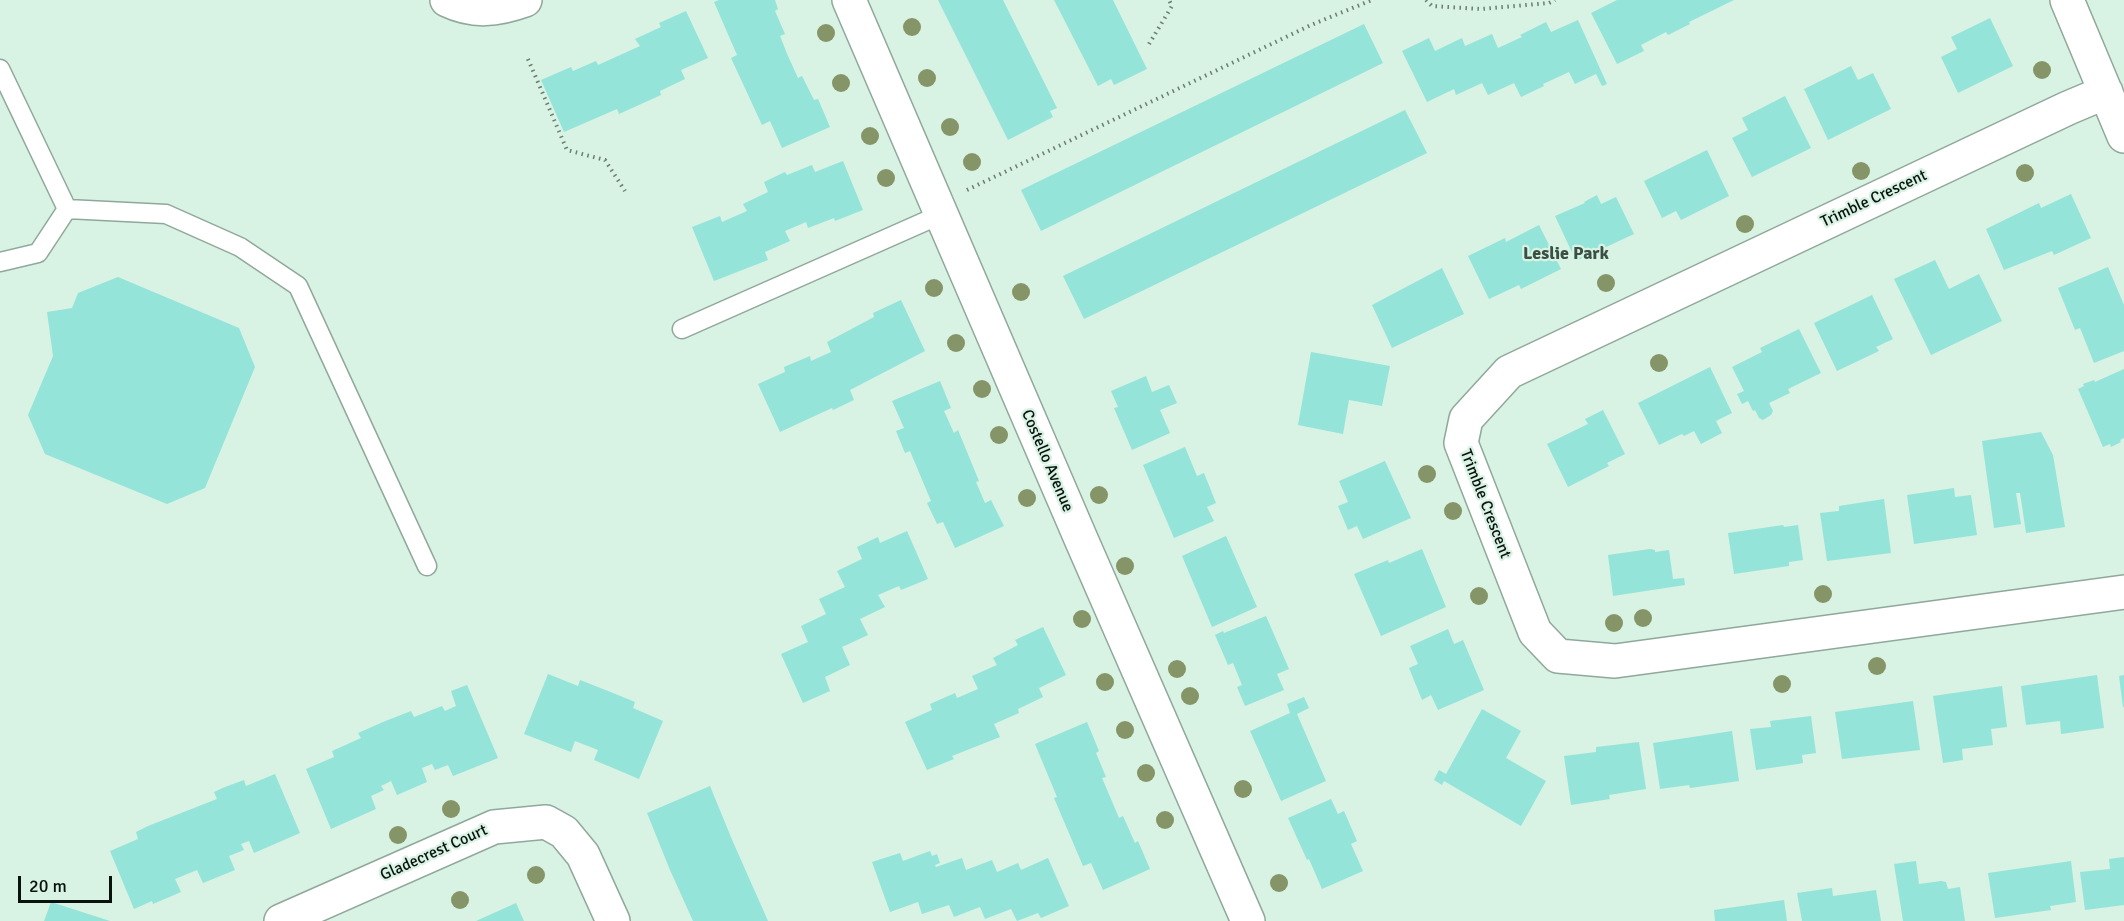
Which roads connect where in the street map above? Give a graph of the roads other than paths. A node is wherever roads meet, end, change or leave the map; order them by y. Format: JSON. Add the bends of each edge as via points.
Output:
{"nodes":[{"id":1,"x":447,"y":0,"type":"edge"},
{"id":2,"x":525,"y":0,"type":"edge"},
{"id":3,"x":849,"y":0,"type":"edge"},
{"id":4,"x":2067,"y":0,"type":"edge"},
{"id":5,"x":0,"y":69,"type":"edge"},
{"id":6,"x":2106,"y":92,"type":"junction"},
{"id":7,"x":2124,"y":136,"type":"edge"},
{"id":8,"x":938,"y":205,"type":"junction"},
{"id":9,"x":67,"y":208,"type":"junction"},
{"id":10,"x":0,"y":262,"type":"edge"},
{"id":11,"x":682,"y":329,"type":"dead end"},
{"id":12,"x":427,"y":566,"type":"dead end"},
{"id":13,"x":2124,"y":592,"type":"edge"},
{"id":14,"x":281,"y":921,"type":"edge"},
{"id":15,"x":613,"y":921,"type":"edge"},
{"id":16,"x":1248,"y":921,"type":"edge"}],
"edges":[{"from":1,"to":2,"type":"street","via":[[472,10]]},
{"from":3,"to":8,"type":"street","name":"Costello Avenue"},
{"from":4,"to":6,"type":"street"},
{"from":5,"to":9,"type":"lane"},
{"from":6,"to":7,"type":"street"},
{"from":6,"to":13,"type":"street","name":"Trimble Crescent","via":[[1509,372],[1466,419],[1461,443],[1535,632],[1558,656],[1615,661]]},
{"from":8,"to":11,"type":"lane"},
{"from":8,"to":16,"type":"street","name":"Costello Avenue"},
{"from":9,"to":10,"type":"lane","via":[[38,253]]},
{"from":9,"to":12,"type":"lane","via":[[166,214],[240,248],[298,286]]},
{"from":14,"to":15,"type":"street","name":"Gladecrest Court","via":[[494,827],[546,822],[564,832],[583,855]]}]}
